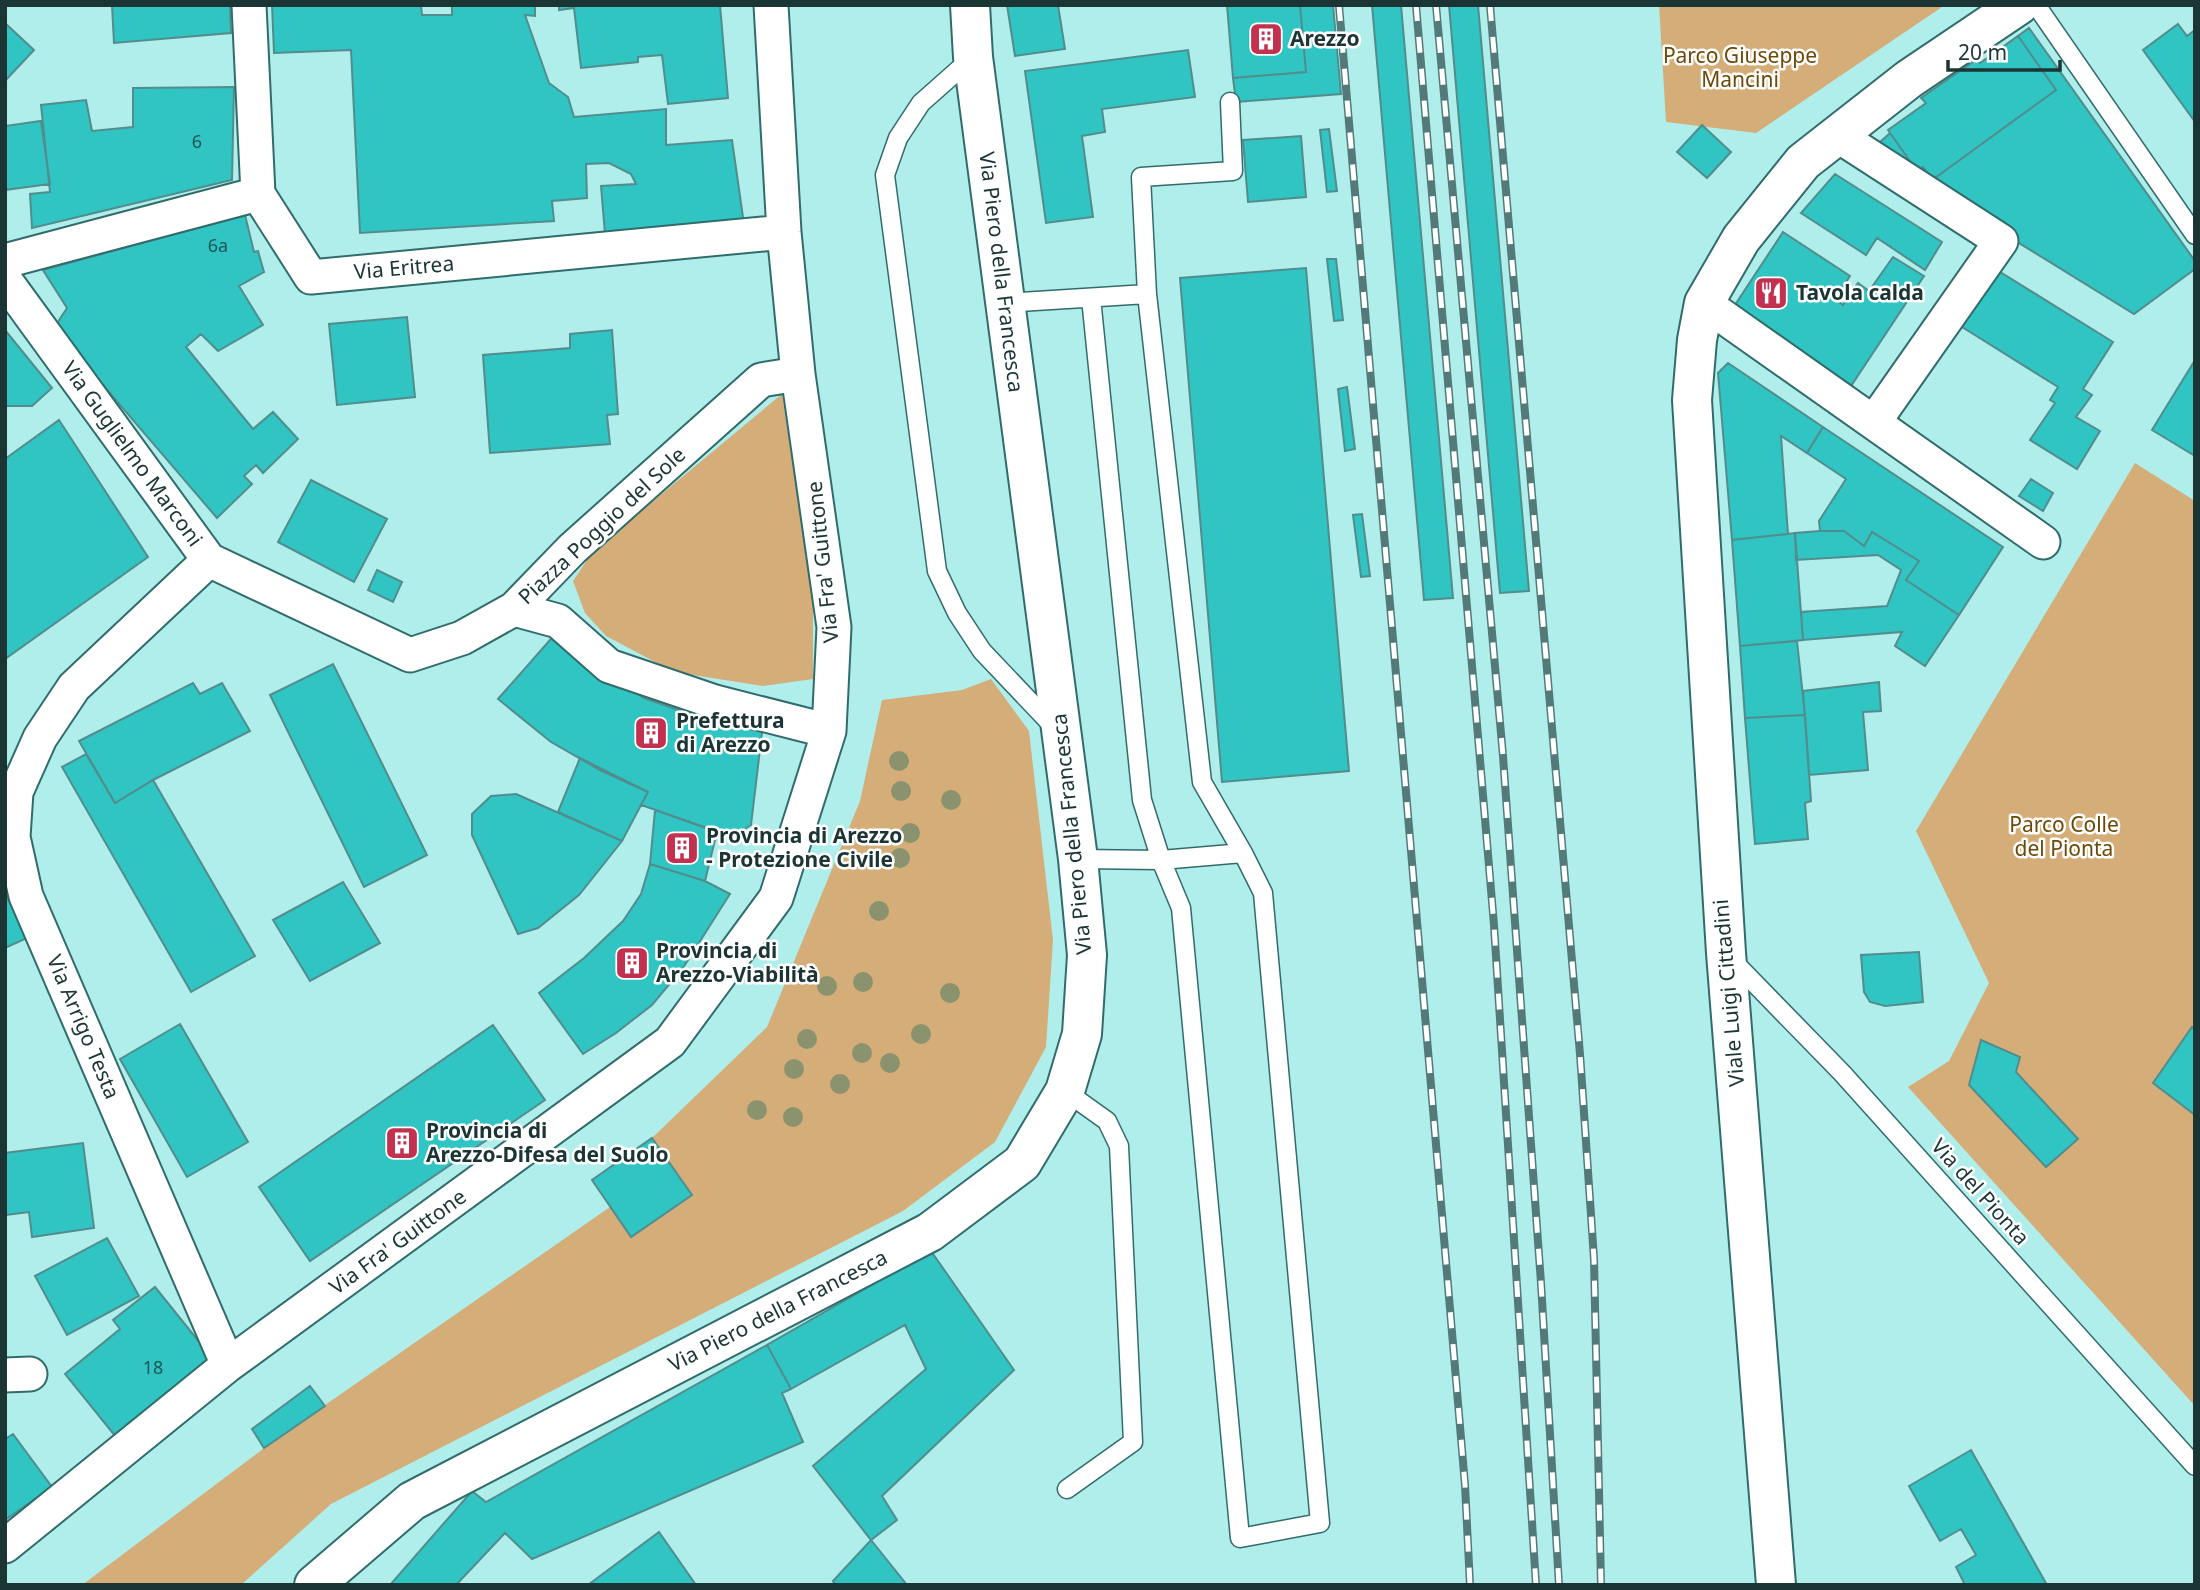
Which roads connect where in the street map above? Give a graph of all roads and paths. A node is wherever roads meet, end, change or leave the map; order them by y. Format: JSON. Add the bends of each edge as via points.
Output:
{"nodes":[{"id":1,"x":249,"y":5,"type":"edge"},
{"id":2,"x":771,"y":5,"type":"edge"},
{"id":3,"x":970,"y":5,"type":"edge"},
{"id":4,"x":2019,"y":5,"type":"edge"},
{"id":5,"x":2036,"y":5,"type":"edge"},
{"id":6,"x":974,"y":57,"type":"junction"},
{"id":7,"x":1230,"y":102,"type":"dead end"},
{"id":8,"x":1837,"y":135,"type":"junction"},
{"id":9,"x":258,"y":194,"type":"junction"},
{"id":10,"x":784,"y":232,"type":"junction"},
{"id":11,"x":2195,"y":235,"type":"edge"},
{"id":12,"x":5,"y":261,"type":"edge"},
{"id":13,"x":5,"y":280,"type":"edge"},
{"id":14,"x":1147,"y":294,"type":"junction"},
{"id":15,"x":1091,"y":299,"type":"junction"},
{"id":16,"x":1005,"y":303,"type":"junction"},
{"id":17,"x":1703,"y":303,"type":"junction"},
{"id":18,"x":799,"y":374,"type":"junction"},
{"id":19,"x":1874,"y":422,"type":"junction"},
{"id":20,"x":2043,"y":542,"type":"dead end"},
{"id":21,"x":209,"y":560,"type":"junction"},
{"id":22,"x":514,"y":609,"type":"junction"},
{"id":23,"x":829,"y":731,"type":"junction"},
{"id":24,"x":1062,"y":735,"type":"junction"},
{"id":25,"x":1243,"y":853,"type":"junction"},
{"id":26,"x":1077,"y":859,"type":"junction"},
{"id":27,"x":1161,"y":860,"type":"junction"},
{"id":28,"x":1726,"y":953,"type":"junction"},
{"id":29,"x":1065,"y":1091,"type":"junction"},
{"id":30,"x":228,"y":1365,"type":"junction"},
{"id":31,"x":2195,"y":1466,"type":"edge"},
{"id":32,"x":1067,"y":1489,"type":"dead end"},
{"id":33,"x":5,"y":1546,"type":"edge"},
{"id":34,"x":314,"y":1585,"type":"edge"},
{"id":35,"x":1776,"y":1585,"type":"edge"}],
"edges":[{"from":1,"to":9,"type":"street","name":"Via Eritrea"},
{"from":2,"to":10,"type":"street","name":"Via Fra' Guittone"},
{"from":3,"to":6,"type":"main road","name":"Via Piero della Francesca"},
{"from":4,"to":8,"type":"main road","via":[[1909,79]]},
{"from":5,"to":11,"type":"lane"},
{"from":6,"to":16,"type":"main road","name":"Via Piero della Francesca"},
{"from":6,"to":24,"type":"lane","via":[[922,103],[898,138],[885,175],[937,571],[982,651]]},
{"from":7,"to":14,"type":"lane","via":[[1233,171],[1141,177]]},
{"from":8,"to":17,"type":"main road","via":[[1803,162],[1780,190],[1741,239]]},
{"from":8,"to":19,"type":"street","via":[[2001,241]]},
{"from":9,"to":10,"type":"street","name":"Via Eritrea","via":[[311,277]]},
{"from":9,"to":12,"type":"street"},
{"from":10,"to":18,"type":"street","name":"Via Fra' Guittone"},
{"from":13,"to":21,"type":"street","name":"Via Guglielmo Marconi"},
{"from":14,"to":15,"type":"lane"},
{"from":14,"to":25,"type":"lane","via":[[1202,782]]},
{"from":15,"to":16,"type":"lane"},
{"from":15,"to":27,"type":"lane","via":[[1142,800]]},
{"from":16,"to":24,"type":"main road","name":"Via Piero della Francesca"},
{"from":17,"to":19,"type":"street"},
{"from":17,"to":28,"type":"main road","name":"Viale Luigi Cittadini","via":[[1692,400]]},
{"from":18,"to":22,"type":"street","name":"Piazza Poggio del Sole","via":[[761,380],[572,549]]},
{"from":18,"to":23,"type":"street","name":"Via Fra' Guittone","via":[[834,627]]},
{"from":19,"to":20,"type":"street"},
{"from":21,"to":22,"type":"street","name":"Via Guglielmo Marconi","via":[[410,655],[462,638]]},
{"from":21,"to":30,"type":"street","name":"Via Arrigo Testa","via":[[74,687],[40,738],[16,792],[13,837],[26,896]]},
{"from":22,"to":23,"type":"street","name":"Piazza Poggio del Sole","via":[[558,621],[609,666],[715,702]]},
{"from":23,"to":30,"type":"street","name":"Via Fra' Guittone","via":[[775,898],[670,1042]]},
{"from":24,"to":26,"type":"main road","name":"Via Piero della Francesca"},
{"from":25,"to":27,"type":"lane"},
{"from":25,"to":27,"type":"lane","via":[[1263,894],[1320,1523],[1240,1538],[1181,908]]},
{"from":26,"to":27,"type":"lane"},
{"from":26,"to":29,"type":"main road","name":"Via Piero della Francesca","via":[[1087,955],[1082,1034]]},
{"from":28,"to":31,"type":"lane","name":"Via del Pionta","via":[[1842,1073]]},
{"from":28,"to":35,"type":"main road","name":"Viale Luigi Cittadini"},
{"from":29,"to":32,"type":"lane","via":[[1107,1121],[1119,1146],[1133,1442]]},
{"from":29,"to":34,"type":"main road","name":"Via Piero della Francesca","via":[[1022,1163],[930,1232],[412,1501]]},
{"from":30,"to":33,"type":"street","name":"Via Fra' Guittone"}]}
